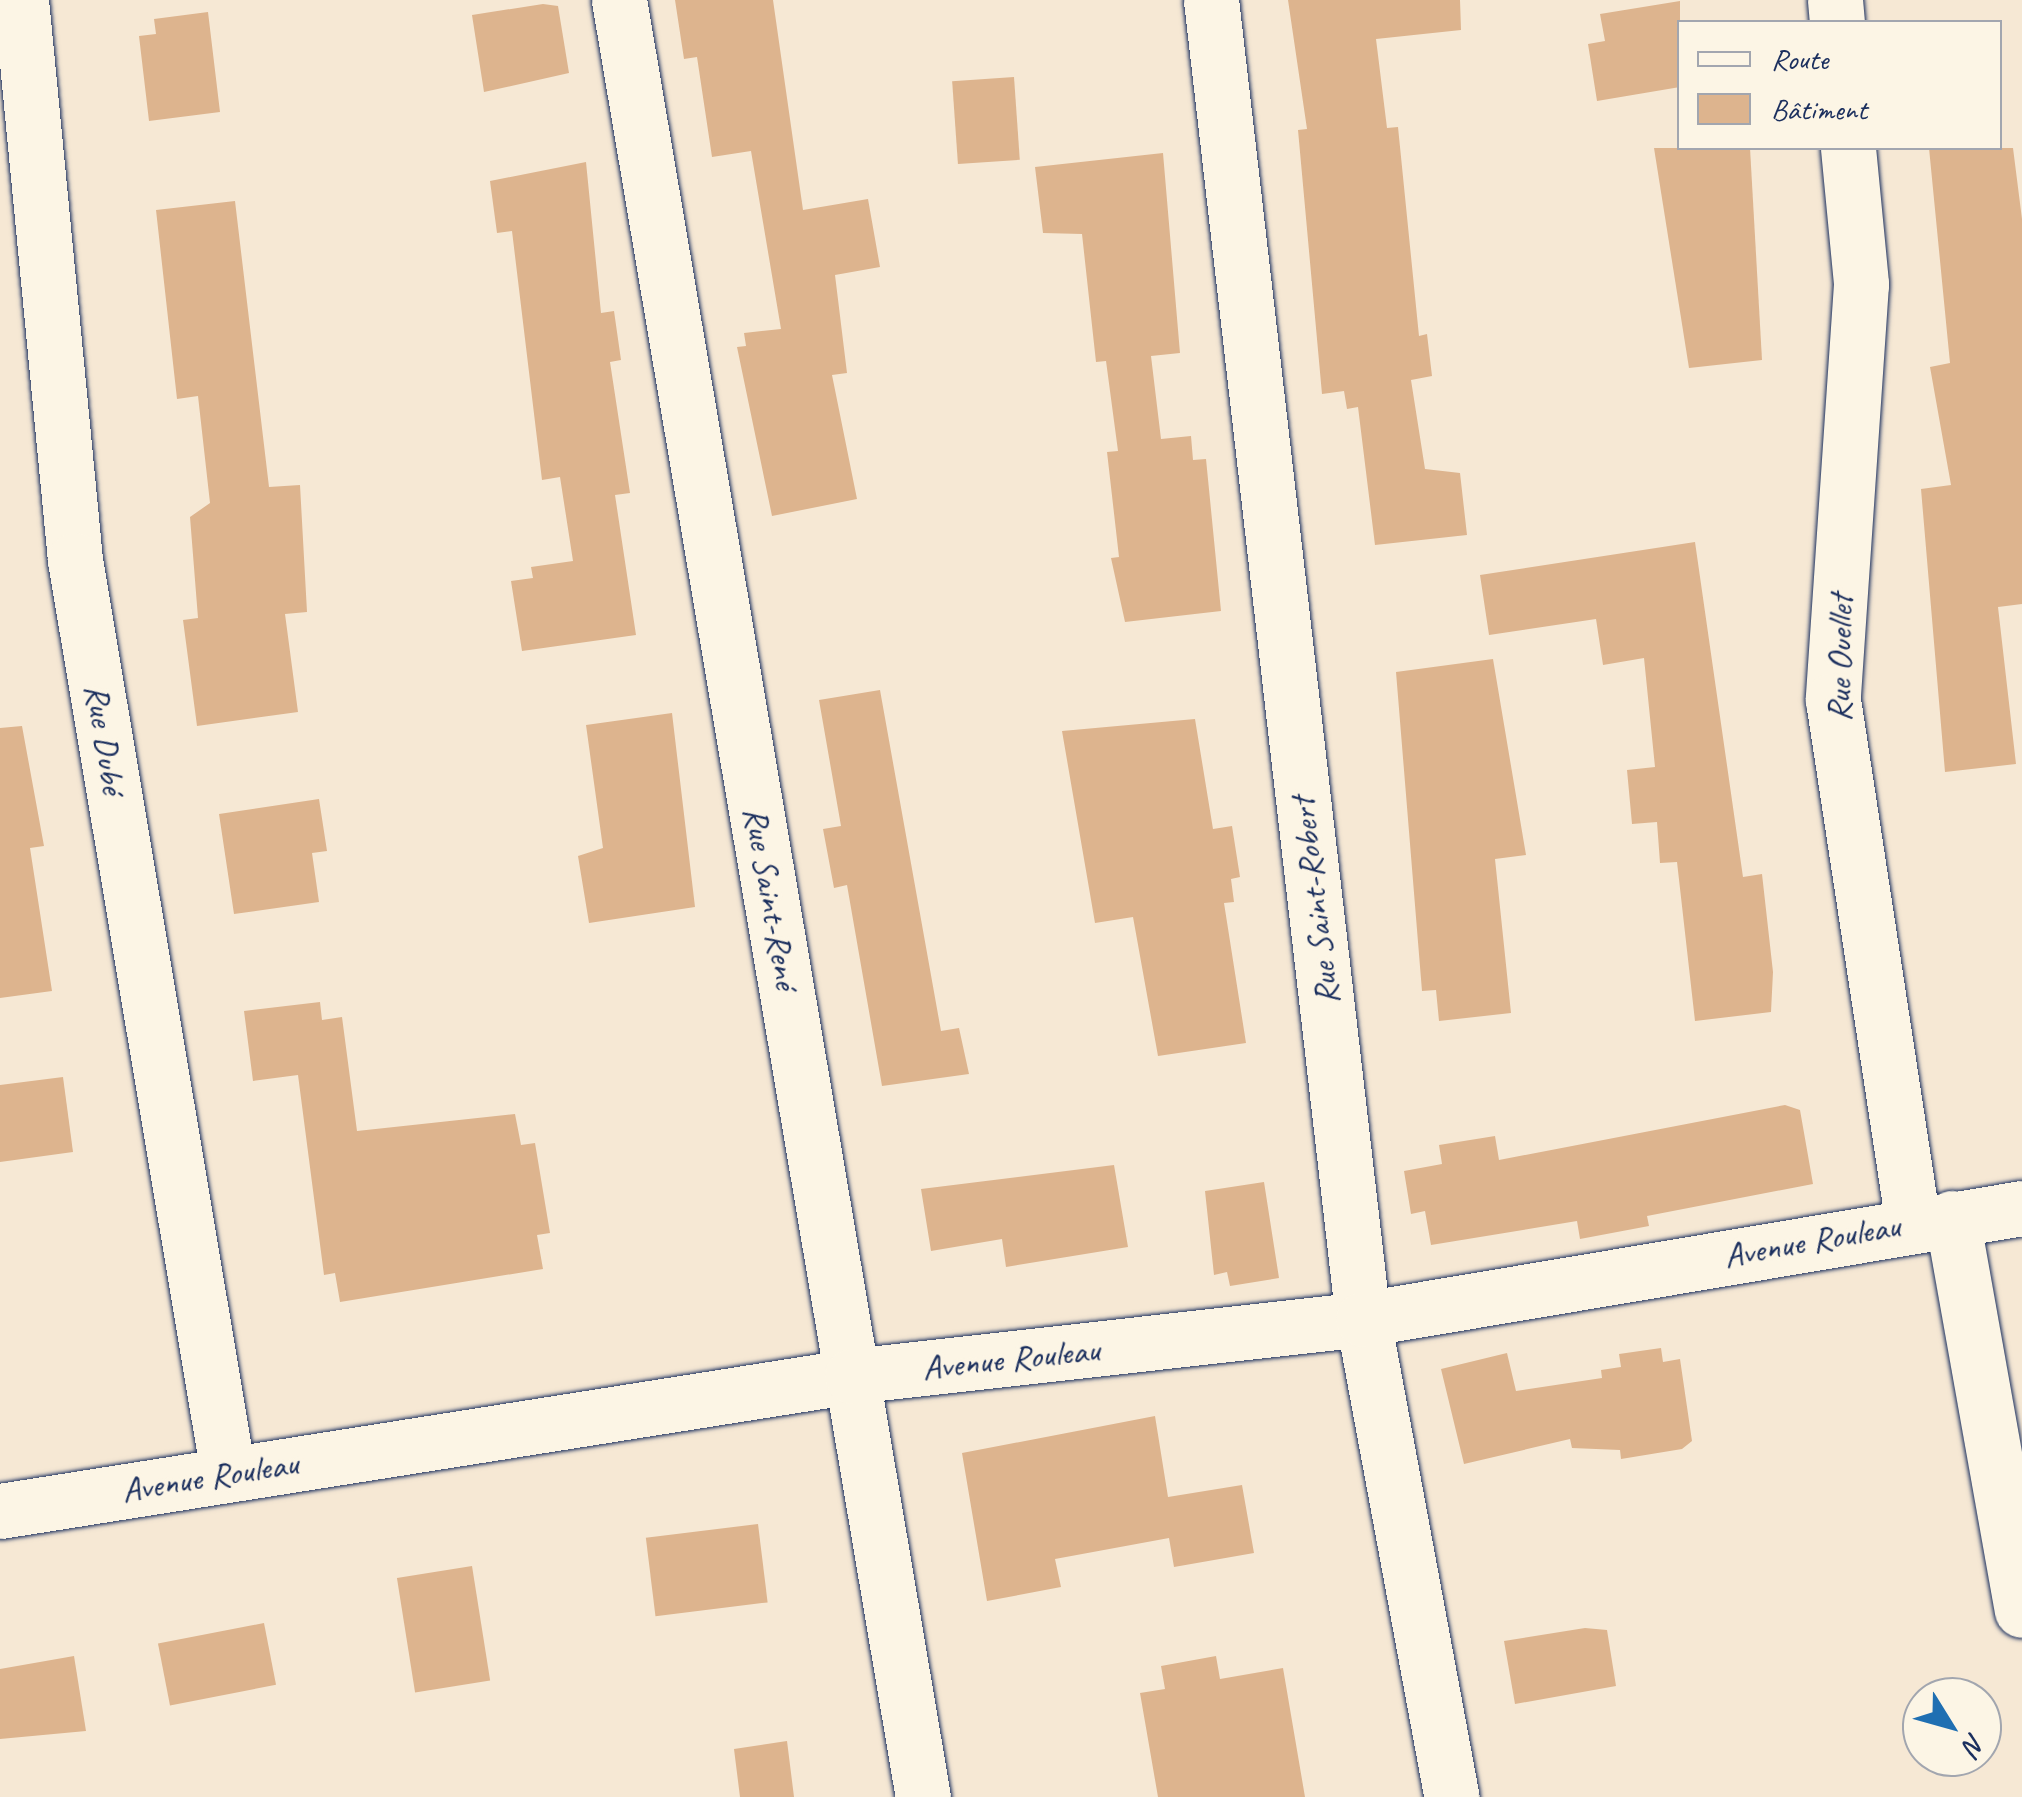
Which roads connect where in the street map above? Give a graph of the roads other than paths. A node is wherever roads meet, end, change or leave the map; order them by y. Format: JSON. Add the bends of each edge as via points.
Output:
{"nodes":[{"id":1,"x":21,"y":0,"type":"edge"},
{"id":2,"x":619,"y":0,"type":"edge"},
{"id":3,"x":1211,"y":0,"type":"edge"},
{"id":4,"x":1848,"y":150,"type":"edge"},
{"id":5,"x":2022,"y":1208,"type":"edge"},
{"id":6,"x":1932,"y":1221,"type":"junction"},
{"id":7,"x":1363,"y":1320,"type":"junction"},
{"id":8,"x":852,"y":1376,"type":"junction"},
{"id":9,"x":228,"y":1473,"type":"junction"},
{"id":10,"x":0,"y":1511,"type":"edge"},
{"id":11,"x":2022,"y":1610,"type":"edge"},
{"id":12,"x":923,"y":1797,"type":"edge"},
{"id":13,"x":1452,"y":1797,"type":"edge"}],
"edges":[{"from":1,"to":9,"type":"street","name":"Rue Dubé","via":[[75,560]]},
{"from":2,"to":8,"type":"street","name":"Rue Saint-René"},
{"from":3,"to":7,"type":"street","name":"Rue Saint-Robert"},
{"from":4,"to":6,"type":"street","name":"Rue Ouellet","via":[[1861,284],[1833,700]]},
{"from":5,"to":6,"type":"street","name":"Avenue Rouleau"},
{"from":6,"to":7,"type":"street","name":"Avenue Rouleau"},
{"from":6,"to":11,"type":"street","name":"Rue Ouellet"},
{"from":7,"to":8,"type":"street","name":"Avenue Rouleau"},
{"from":7,"to":13,"type":"street","name":"Rue Saint-Robert"},
{"from":8,"to":9,"type":"street","name":"Avenue Rouleau"},
{"from":8,"to":12,"type":"street","name":"Rue Saint-René"},
{"from":9,"to":10,"type":"street","name":"Avenue Rouleau"}]}
